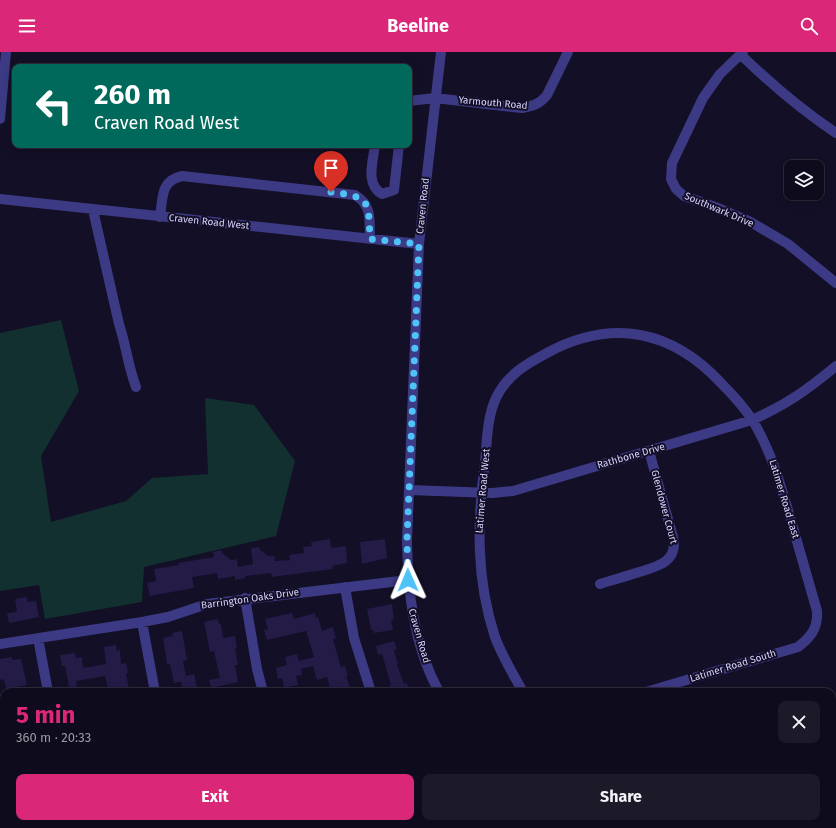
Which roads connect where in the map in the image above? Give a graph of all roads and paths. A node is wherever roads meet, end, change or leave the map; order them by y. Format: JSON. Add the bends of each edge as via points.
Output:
{"nodes":[{"id":1,"x":441,"y":52,"type":"edge"},
{"id":2,"x":568,"y":52,"type":"edge"},
{"id":3,"x":742,"y":53,"type":"edge"},
{"id":4,"x":4,"y":59,"type":"edge"},
{"id":5,"x":435,"y":98,"type":"junction"},
{"id":6,"x":412,"y":101,"type":"edge"},
{"id":7,"x":0,"y":119,"type":"edge"},
{"id":8,"x":836,"y":133,"type":"edge"},
{"id":9,"x":375,"y":148,"type":"edge"},
{"id":10,"x":399,"y":148,"type":"edge"},
{"id":11,"x":0,"y":199,"type":"edge"},
{"id":12,"x":93,"y":210,"type":"junction"},
{"id":13,"x":160,"y":217,"type":"junction"},
{"id":14,"x":370,"y":239,"type":"junction"},
{"id":15,"x":419,"y":244,"type":"junction"},
{"id":16,"x":836,"y":283,"type":"edge"},
{"id":17,"x":588,"y":336,"type":"joint"},
{"id":18,"x":836,"y":366,"type":"edge"},
{"id":19,"x":136,"y":387,"type":"dead end"},
{"id":20,"x":752,"y":420,"type":"junction"},
{"id":21,"x":649,"y":451,"type":"junction"},
{"id":22,"x":409,"y":490,"type":"junction"},
{"id":23,"x":481,"y":493,"type":"junction"},
{"id":24,"x":408,"y":580,"type":"junction"},
{"id":25,"x":600,"y":584,"type":"dead end"},
{"id":26,"x":345,"y":587,"type":"junction"},
{"id":27,"x":245,"y":598,"type":"junction"},
{"id":28,"x":142,"y":622,"type":"junction"},
{"id":29,"x":814,"y":631,"type":"joint"},
{"id":30,"x":38,"y":638,"type":"junction"},
{"id":31,"x":0,"y":644,"type":"edge"},
{"id":32,"x":47,"y":688,"type":"edge"},
{"id":33,"x":154,"y":688,"type":"edge"},
{"id":34,"x":262,"y":688,"type":"edge"},
{"id":35,"x":370,"y":688,"type":"edge"},
{"id":36,"x":437,"y":688,"type":"edge"},
{"id":37,"x":521,"y":688,"type":"edge"},
{"id":38,"x":660,"y":688,"type":"edge"}],
"edges":[{"from":1,"to":5,"type":"street","name":"Craven Road"},
{"from":2,"to":5,"type":"street","name":"Yarmouth Road","via":[[547,95],[533,106],[522,108]]},
{"from":3,"to":8,"type":"street","via":[[781,93]]},
{"from":3,"to":16,"type":"street","name":"Southwark Drive","via":[[720,74],[703,98],[672,163],[671,179],[676,189],[684,196],[749,221],[788,244]]},
{"from":4,"to":7,"type":"street"},
{"from":5,"to":6,"type":"street","name":"Yarmouth Road"},
{"from":5,"to":15,"type":"street","name":"Craven Road"},
{"from":9,"to":10,"type":"street","via":[[371,182],[375,190],[382,194],[394,190]]},
{"from":11,"to":12,"type":"street","name":"Craven Road West"},
{"from":12,"to":13,"type":"street","name":"Craven Road West"},
{"from":12,"to":19,"type":"street","via":[[125,341],[128,364]]},
{"from":13,"to":14,"type":"street","name":"Craven Road West"},
{"from":13,"to":14,"type":"street","via":[[168,182],[182,176],[355,195],[363,200],[368,208]]},
{"from":14,"to":15,"type":"street","name":"Craven Road West"},
{"from":15,"to":22,"type":"street","name":"Craven Road"},
{"from":17,"to":20,"type":"street","name":"Latimer Road East","via":[[613,332],[628,333],[649,336],[678,347],[715,376]]},
{"from":17,"to":23,"type":"street","name":"Latimer Road West","via":[[564,344],[526,364],[514,372],[496,397],[490,414]]},
{"from":18,"to":20,"type":"street","name":"Rathbone Drive","via":[[798,397]]},
{"from":20,"to":21,"type":"street","name":"Rathbone Drive"},
{"from":20,"to":29,"type":"street","name":"Latimer Road East","via":[[775,465],[818,611]]},
{"from":21,"to":23,"type":"street","name":"Rathbone Drive","via":[[513,491],[498,494]]},
{"from":21,"to":25,"type":"street","name":"Glendower Court","via":[[675,549],[668,560],[658,566]]},
{"from":22,"to":23,"type":"street","name":"Rathbone Drive"},
{"from":22,"to":24,"type":"street","name":"Craven Road"},
{"from":23,"to":37,"type":"street","name":"Latimer Road West","via":[[479,544],[487,607],[495,638]]},
{"from":24,"to":26,"type":"street","name":"Barrington Oaks Drive"},
{"from":24,"to":36,"type":"street","name":"Craven Road","via":[[413,620],[420,646]]},
{"from":26,"to":27,"type":"street","name":"Barrington Oaks Drive"},
{"from":26,"to":35,"type":"street","via":[[354,638]]},
{"from":27,"to":28,"type":"street","name":"Barrington Oaks Drive","via":[[207,604],[168,617]]},
{"from":27,"to":34,"type":"street","via":[[256,669]]},
{"from":28,"to":30,"type":"street","name":"Barrington Oaks Drive"},
{"from":28,"to":33,"type":"street"},
{"from":29,"to":38,"type":"street","name":"Latimer Road South","via":[[798,647]]},
{"from":30,"to":31,"type":"street","name":"Barrington Oaks Drive"},
{"from":30,"to":32,"type":"street"}]}
